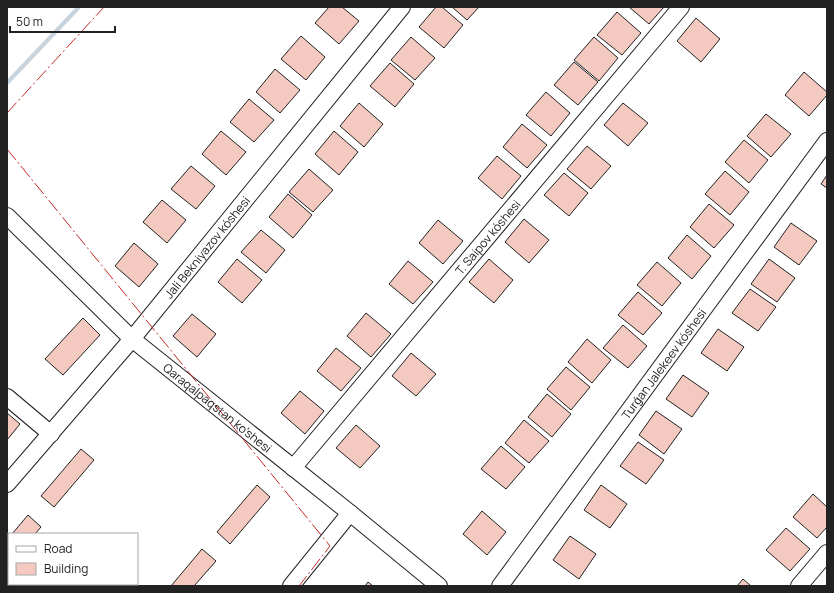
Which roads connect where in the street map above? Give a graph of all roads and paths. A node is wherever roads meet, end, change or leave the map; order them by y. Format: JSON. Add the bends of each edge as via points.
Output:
{"nodes":[{"id":1,"x":402,"y":7,"type":"edge"},
{"id":2,"x":681,"y":7,"type":"edge"},
{"id":3,"x":827,"y":141,"type":"edge"},
{"id":4,"x":7,"y":216,"type":"edge"},
{"id":5,"x":132,"y":339,"type":"junction"},
{"id":6,"x":7,"y":397,"type":"edge"},
{"id":7,"x":51,"y":434,"type":"junction"},
{"id":8,"x":294,"y":468,"type":"junction"},
{"id":9,"x":7,"y":484,"type":"edge"},
{"id":10,"x":350,"y":513,"type":"junction"},
{"id":11,"x":827,"y":553,"type":"edge"},
{"id":12,"x":291,"y":586,"type":"edge"},
{"id":13,"x":439,"y":586,"type":"edge"},
{"id":14,"x":500,"y":586,"type":"edge"},
{"id":15,"x":799,"y":586,"type":"edge"}],
"edges":[{"from":1,"to":5,"type":"street","name":"Jali Bekniyazov kóshesi"},
{"from":2,"to":8,"type":"street","name":"T. Saipov kóshesi"},
{"from":3,"to":14,"type":"street","name":"Turǵan Jalekeev kóshesi"},
{"from":4,"to":5,"type":"street","name":"Qaraqalpaqstan ko'shesi"},
{"from":5,"to":7,"type":"street","name":"Jali Bekniyazov kóshesi"},
{"from":5,"to":8,"type":"street","name":"Qaraqalpaqstan ko'shesi"},
{"from":6,"to":7,"type":"street"},
{"from":7,"to":9,"type":"street","name":"Jali Bekniyazov kóshesi"},
{"from":8,"to":10,"type":"street","name":"Qaraqalpaqstan ko'shesi"},
{"from":10,"to":12,"type":"street"},
{"from":10,"to":13,"type":"street","name":"Qaraqalpaqstan ko'shesi"},
{"from":11,"to":15,"type":"street"}]}
